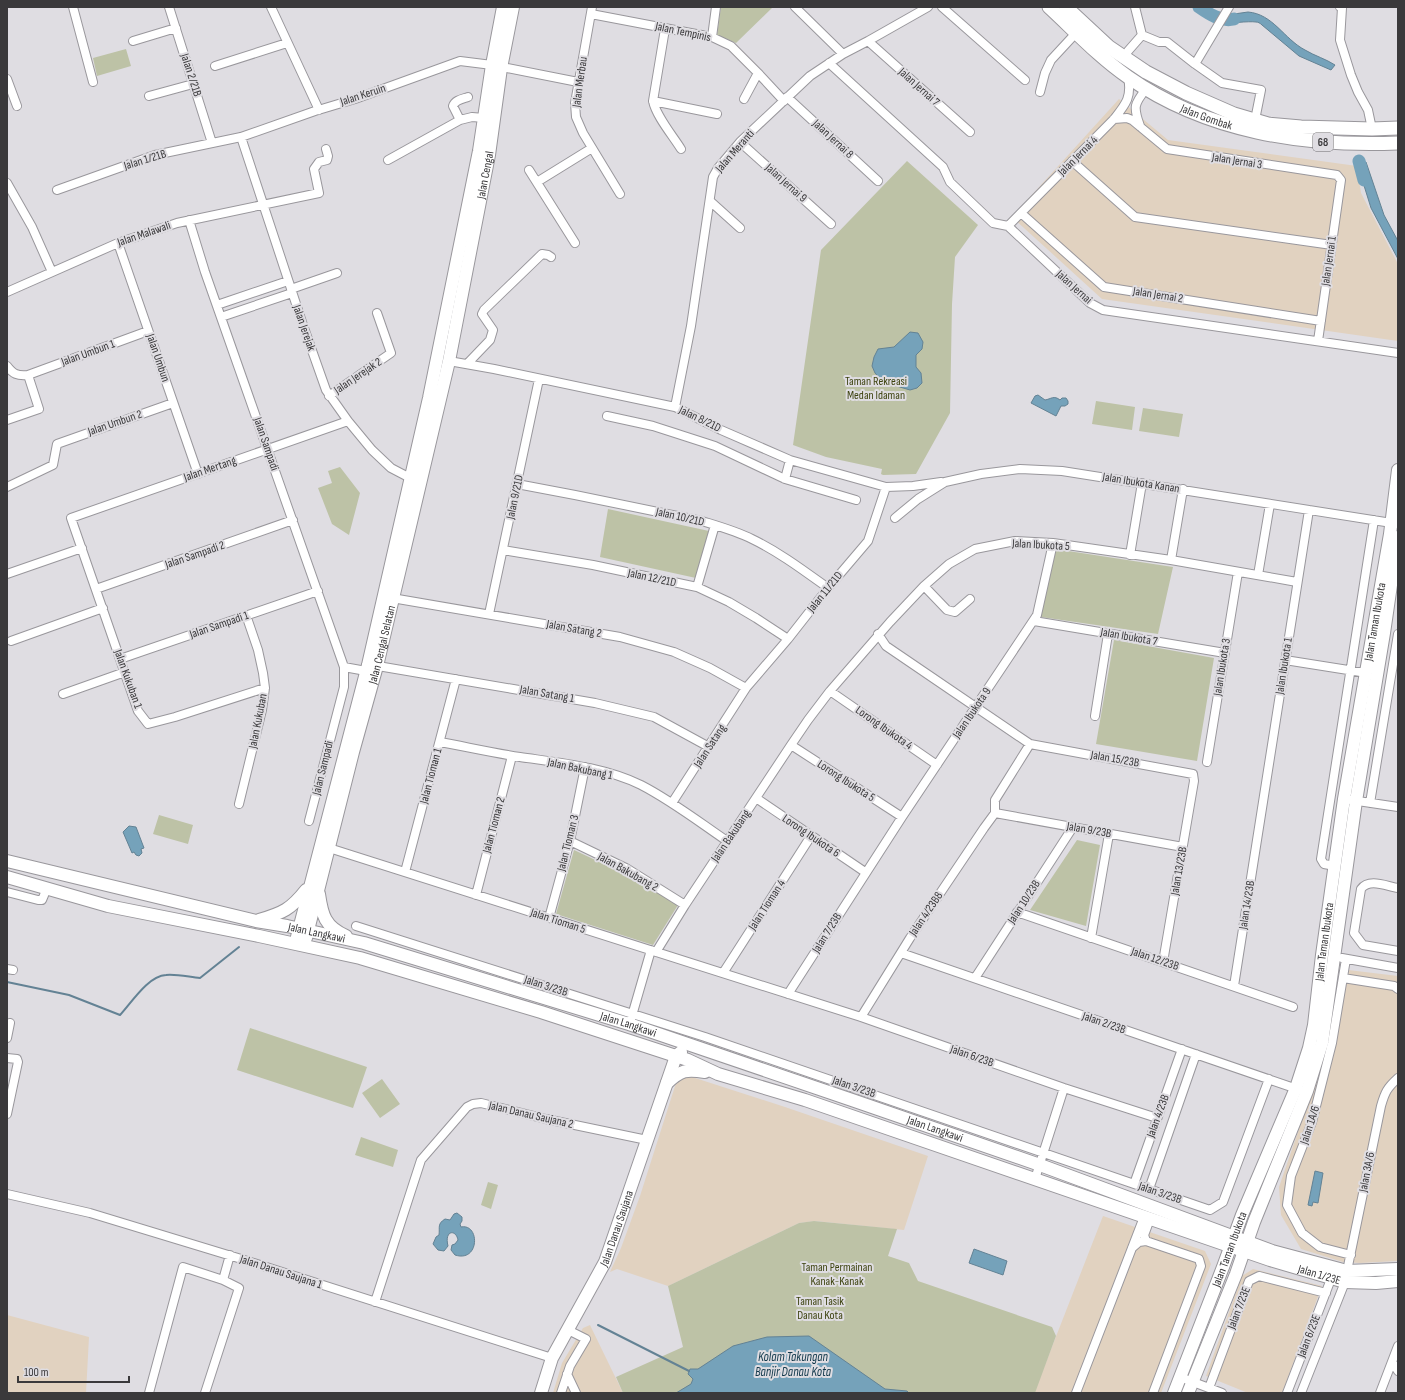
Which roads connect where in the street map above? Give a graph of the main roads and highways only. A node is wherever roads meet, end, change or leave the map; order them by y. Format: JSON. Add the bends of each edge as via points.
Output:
{"nodes":[{"id":1,"x":1049,"y":7,"type":"edge"},
{"id":2,"x":1066,"y":7,"type":"edge"},
{"id":3,"x":1109,"y":47,"type":"junction"},
{"id":4,"x":1146,"y":89,"type":"junction"},
{"id":5,"x":1398,"y":128,"type":"edge"},
{"id":6,"x":1398,"y":143,"type":"edge"}],
"edges":[{"from":1,"to":4,"type":"main road","name":"Jalan Gombak","number":"68","via":[[1101,56]]},
{"from":2,"to":3,"type":"main road","name":"Jalan Gombak","number":"68"},
{"from":3,"to":4,"type":"main road","via":[[1114,57],[1136,73]]},
{"from":3,"to":5,"type":"main road","name":"Jalan Gombak","number":"68","via":[[1146,72],[1186,93],[1234,114],[1268,124],[1300,127]]},
{"from":4,"to":6,"type":"main road","name":"Jalan Gombak","number":"68","via":[[1199,115],[1256,133],[1324,142]]}]}
